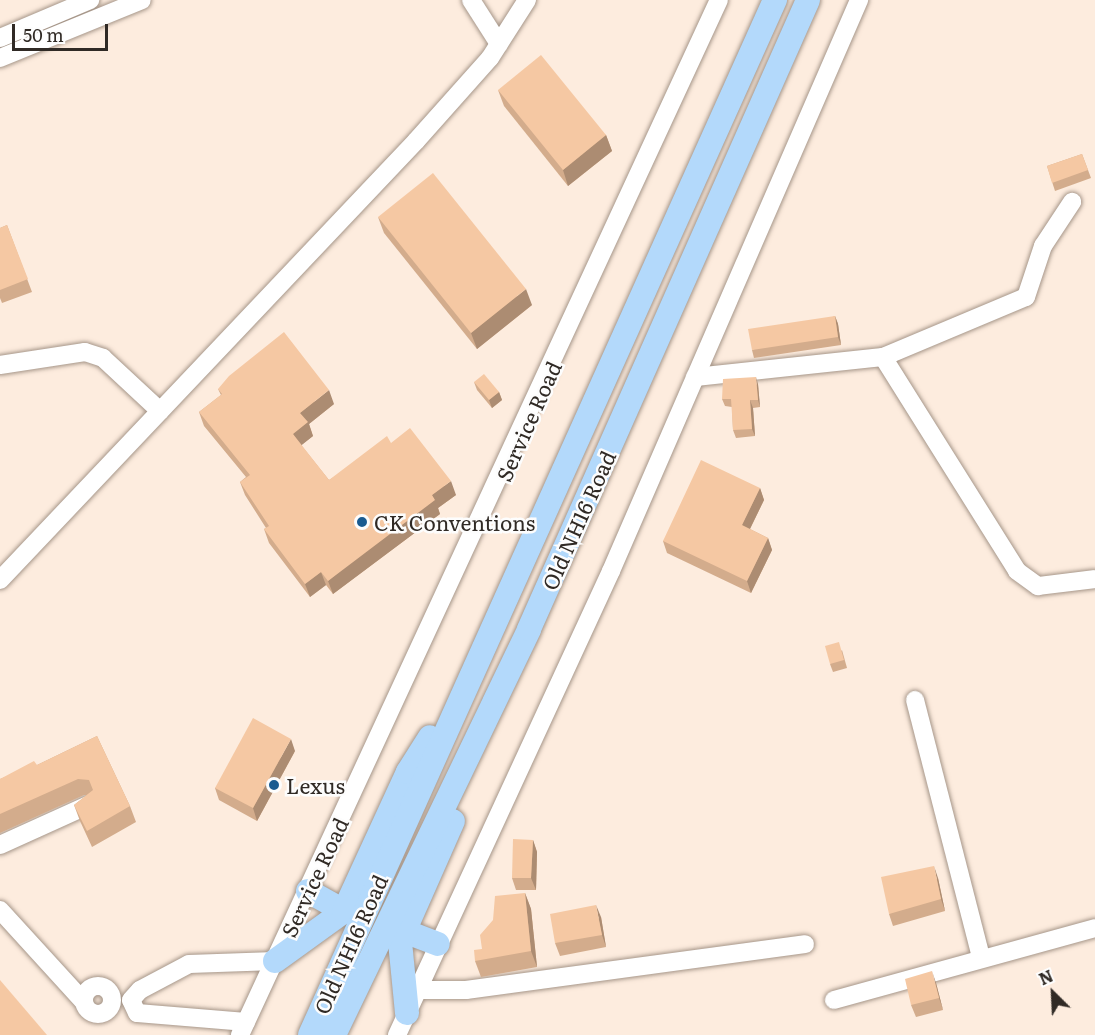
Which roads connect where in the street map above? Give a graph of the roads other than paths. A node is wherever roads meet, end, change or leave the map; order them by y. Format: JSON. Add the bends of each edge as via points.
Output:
{"nodes":[{"id":1,"x":90,"y":0,"type":"edge"},
{"id":2,"x":142,"y":0,"type":"edge"},
{"id":3,"x":471,"y":0,"type":"edge"},
{"id":4,"x":527,"y":0,"type":"edge"},
{"id":5,"x":719,"y":0,"type":"edge"},
{"id":6,"x":775,"y":0,"type":"edge"},
{"id":7,"x":808,"y":0,"type":"edge"},
{"id":8,"x":859,"y":0,"type":"edge"},
{"id":9,"x":0,"y":38,"type":"edge"},
{"id":10,"x":499,"y":44,"type":"junction"},
{"id":11,"x":0,"y":58,"type":"edge"},
{"id":12,"x":1072,"y":202,"type":"dead end"},
{"id":13,"x":884,"y":357,"type":"junction"},
{"id":14,"x":0,"y":365,"type":"edge"},
{"id":15,"x":695,"y":377,"type":"junction"},
{"id":16,"x":160,"y":411,"type":"junction"},
{"id":17,"x":1095,"y":579,"type":"edge"},
{"id":18,"x":0,"y":580,"type":"edge"},
{"id":19,"x":529,"y":629,"type":"junction"},
{"id":20,"x":485,"y":648,"type":"junction"},
{"id":21,"x":915,"y":700,"type":"dead end"},
{"id":22,"x":88,"y":805,"type":"edge"},
{"id":23,"x":0,"y":845,"type":"edge"},
{"id":24,"x":308,"y":891,"type":"junction"},
{"id":25,"x":0,"y":910,"type":"edge"},
{"id":26,"x":344,"y":911,"type":"junction"},
{"id":27,"x":1095,"y":928,"type":"edge"},
{"id":28,"x":404,"y":930,"type":"junction"},
{"id":29,"x":438,"y":944,"type":"junction"},
{"id":30,"x":805,"y":944,"type":"dead end"},
{"id":31,"x":981,"y":957,"type":"junction"},
{"id":32,"x":275,"y":961,"type":"junction"},
{"id":33,"x":418,"y":990,"type":"junction"},
{"id":34,"x":834,"y":1000,"type":"dead end"},
{"id":35,"x":130,"y":1007,"type":"junction"},
{"id":36,"x":407,"y":1013,"type":"junction"},
{"id":37,"x":243,"y":1029,"type":"edge"},
{"id":38,"x":309,"y":1035,"type":"edge"},
{"id":39,"x":334,"y":1035,"type":"edge"},
{"id":40,"x":397,"y":1035,"type":"edge"}],
"edges":[{"from":1,"to":9,"type":"street"},
{"from":2,"to":11,"type":"street"},
{"from":3,"to":10,"type":"street"},
{"from":4,"to":10,"type":"street"},
{"from":5,"to":24,"type":"street","name":"Service Road"},
{"from":6,"to":20,"type":"main road","name":"Old NH16 Road"},
{"from":7,"to":19,"type":"main road","name":"Old NH16 Road"},
{"from":8,"to":15,"type":"street"},
{"from":10,"to":16,"type":"street"},
{"from":12,"to":13,"type":"street","via":[[1043,246],[1026,297]]},
{"from":13,"to":15,"type":"street"},
{"from":13,"to":17,"type":"street","via":[[1017,571],[1038,586]]},
{"from":14,"to":16,"type":"street","via":[[85,352],[103,358]]},
{"from":15,"to":29,"type":"street"},
{"from":16,"to":18,"type":"street"},
{"from":19,"to":28,"type":"main road","via":[[467,791]]},
{"from":19,"to":39,"type":"main road","name":"Old NH16 Road"},
{"from":20,"to":26,"type":"main road","via":[[408,772]]},
{"from":20,"to":38,"type":"main road","name":"Old NH16 Road"},
{"from":21,"to":31,"type":"street"},
{"from":22,"to":23,"type":"street"},
{"from":24,"to":26,"type":"main road"},
{"from":24,"to":32,"type":"street","name":"Service Road"},
{"from":25,"to":35,"type":"street","via":[[84,1002],[88,991],[99,986],[109,992],[112,1005]]},
{"from":26,"to":32,"type":"main road"},
{"from":27,"to":31,"type":"street"},
{"from":28,"to":29,"type":"main road"},
{"from":28,"to":36,"type":"main road","via":[[400,941]]},
{"from":29,"to":33,"type":"street"},
{"from":30,"to":33,"type":"street","via":[[466,990]]},
{"from":31,"to":34,"type":"street"},
{"from":32,"to":35,"type":"street","via":[[189,964],[140,990]]},
{"from":32,"to":37,"type":"street","name":"Service Road"},
{"from":33,"to":36,"type":"street"},
{"from":35,"to":37,"type":"street","via":[[137,1013]]},
{"from":36,"to":40,"type":"street"}]}
